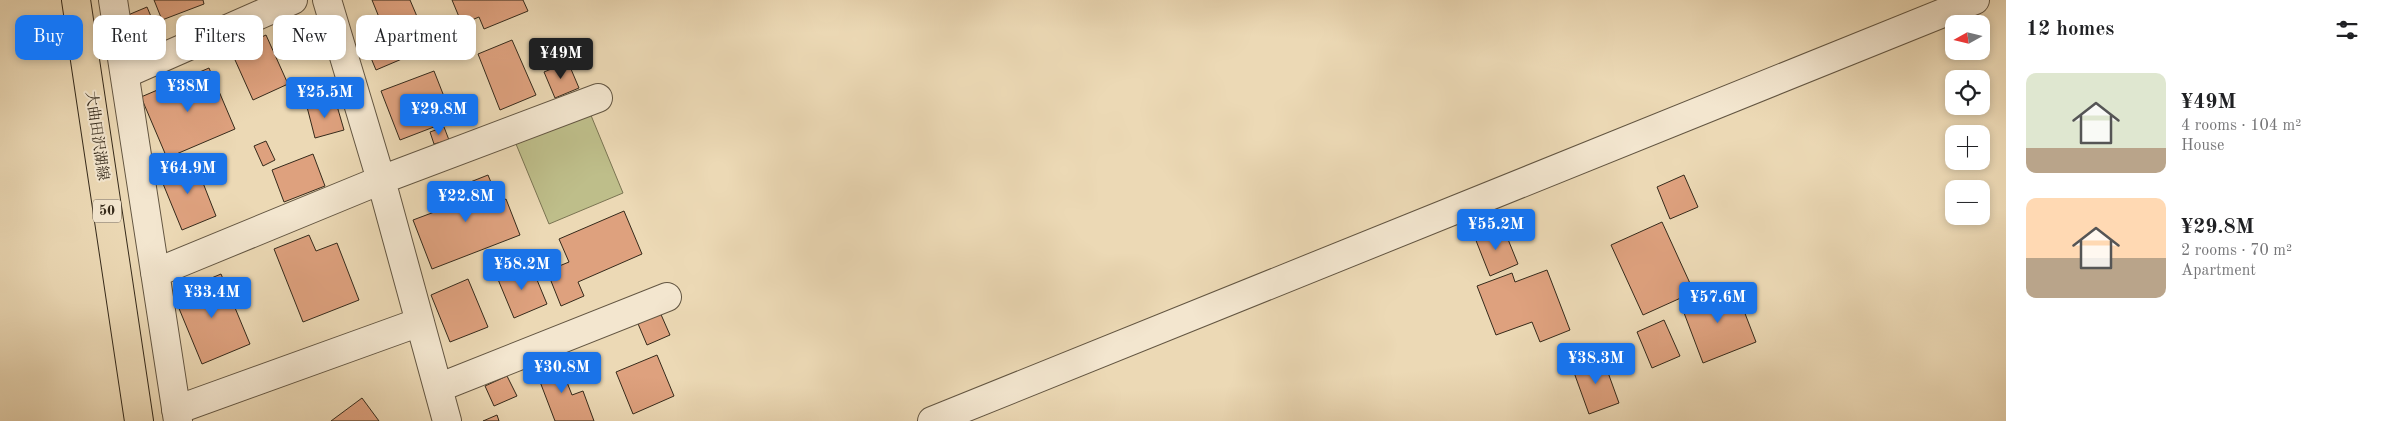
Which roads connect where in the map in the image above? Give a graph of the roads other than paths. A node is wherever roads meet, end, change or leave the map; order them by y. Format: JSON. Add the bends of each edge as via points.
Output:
{"nodes":[{"id":1,"x":76,"y":0,"type":"edge"},
{"id":2,"x":113,"y":0,"type":"edge"},
{"id":3,"x":293,"y":0,"type":"edge"},
{"id":4,"x":327,"y":0,"type":"edge"},
{"id":5,"x":1975,"y":0,"type":"edge"},
{"id":6,"x":125,"y":74,"type":"junction"},
{"id":7,"x":598,"y":98,"type":"dead end"},
{"id":8,"x":381,"y":180,"type":"junction"},
{"id":9,"x":155,"y":273,"type":"junction"},
{"id":10,"x":667,"y":297,"type":"dead end"},
{"id":11,"x":420,"y":322,"type":"junction"},
{"id":12,"x":438,"y":388,"type":"junction"},
{"id":13,"x":177,"y":416,"type":"edge"},
{"id":14,"x":139,"y":421,"type":"edge"},
{"id":15,"x":447,"y":421,"type":"edge"},
{"id":16,"x":932,"y":421,"type":"edge"}],
"edges":[{"from":1,"to":14,"type":"main road","name":"大曲田沢湖線","number":"50"},
{"from":2,"to":6,"type":"street"},
{"from":3,"to":6,"type":"street"},
{"from":4,"to":8,"type":"street"},
{"from":5,"to":16,"type":"street"},
{"from":6,"to":9,"type":"street"},
{"from":7,"to":8,"type":"street"},
{"from":8,"to":9,"type":"street"},
{"from":8,"to":11,"type":"street"},
{"from":9,"to":13,"type":"street"},
{"from":10,"to":12,"type":"street"},
{"from":11,"to":12,"type":"street"},
{"from":11,"to":13,"type":"street"},
{"from":12,"to":15,"type":"street"}]}
